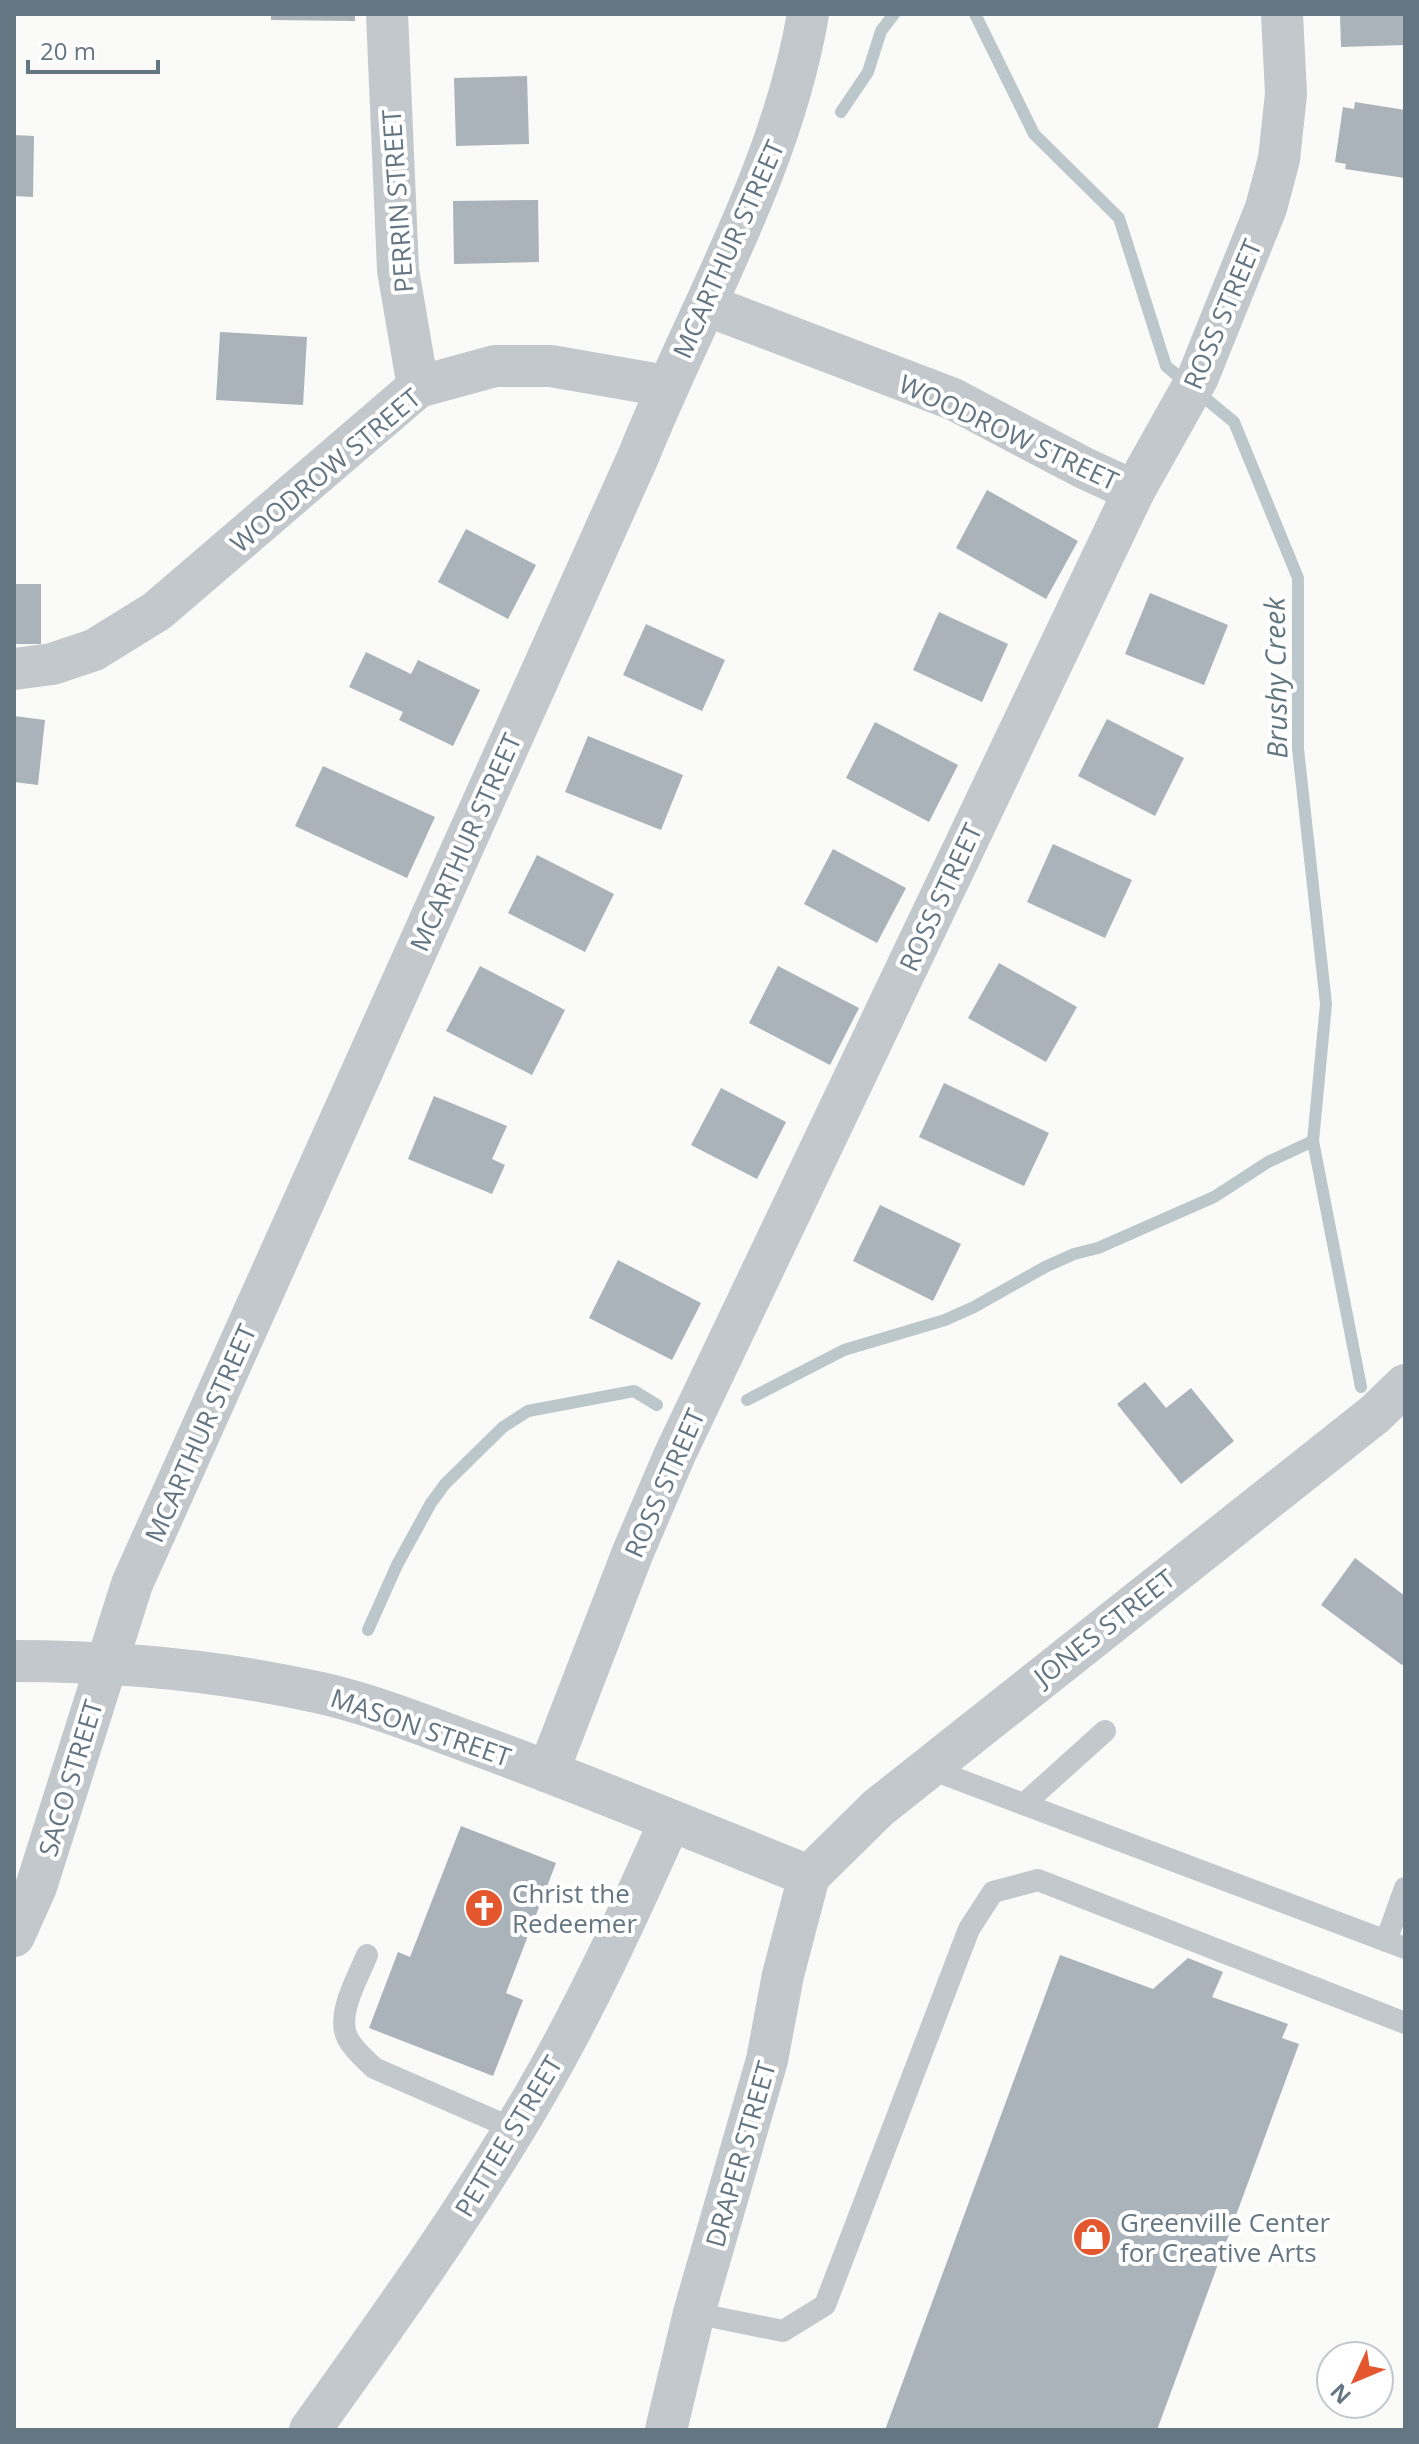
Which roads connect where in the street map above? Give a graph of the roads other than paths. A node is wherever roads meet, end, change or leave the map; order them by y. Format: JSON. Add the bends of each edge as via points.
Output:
{"nodes":[{"id":1,"x":387,"y":14,"type":"edge"},
{"id":2,"x":808,"y":14,"type":"edge"},
{"id":3,"x":1282,"y":14,"type":"edge"},
{"id":4,"x":706,"y":305,"type":"junction"},
{"id":5,"x":666,"y":386,"type":"junction"},
{"id":6,"x":418,"y":387,"type":"junction"},
{"id":7,"x":1134,"y":491,"type":"junction"},
{"id":8,"x":14,"y":669,"type":"edge"},
{"id":9,"x":1405,"y":1385,"type":"edge"},
{"id":10,"x":14,"y":1661,"type":"edge"},
{"id":11,"x":105,"y":1664,"type":"junction"},
{"id":12,"x":1105,"y":1731,"type":"dead end"},
{"id":13,"x":928,"y":1768,"type":"junction"},
{"id":14,"x":548,"y":1772,"type":"junction"},
{"id":15,"x":1024,"y":1804,"type":"junction"},
{"id":16,"x":670,"y":1821,"type":"junction"},
{"id":17,"x":809,"y":1876,"type":"junction"},
{"id":18,"x":1405,"y":1888,"type":"edge"},
{"id":19,"x":14,"y":1936,"type":"edge"},
{"id":20,"x":1395,"y":1944,"type":"edge"},
{"id":21,"x":367,"y":1955,"type":"dead end"},
{"id":22,"x":1405,"y":2023,"type":"edge"},
{"id":23,"x":514,"y":2129,"type":"junction"},
{"id":24,"x":694,"y":2313,"type":"junction"},
{"id":25,"x":310,"y":2430,"type":"edge"},
{"id":26,"x":666,"y":2430,"type":"edge"}],
"edges":[{"from":1,"to":6,"type":"street","name":"PERRIN STREET","via":[[398,270]]},
{"from":2,"to":4,"type":"street","name":"MCARTHUR STREET","via":[[781,129]]},
{"from":3,"to":7,"type":"street","name":"ROSS STREET","via":[[1286,94],[1279,159],[1266,208],[1198,377]]},
{"from":4,"to":5,"type":"street","name":"MCARTHUR STREET"},
{"from":4,"to":7,"type":"street","name":"WOODROW STREET","via":[[953,399]]},
{"from":5,"to":6,"type":"street","name":"WOODROW STREET","via":[[551,366],[495,366]]},
{"from":5,"to":11,"type":"street","name":"MCARTHUR STREET","via":[[132,1584]]},
{"from":6,"to":8,"type":"street","name":"WOODROW STREET","via":[[157,611],[94,650]]},
{"from":7,"to":14,"type":"street","name":"ROSS STREET","via":[[675,1454]]},
{"from":9,"to":13,"type":"street","name":"JONES STREET"},
{"from":10,"to":11,"type":"street","name":"MASON STREET"},
{"from":11,"to":14,"type":"street","name":"MASON STREET","via":[[243,1678],[323,1693]]},
{"from":11,"to":19,"type":"street","name":"SACO STREET","via":[[36,1887]]},
{"from":12,"to":15,"type":"lane"},
{"from":13,"to":15,"type":"lane"},
{"from":13,"to":17,"type":"street","name":"JONES STREET"},
{"from":14,"to":16,"type":"street","name":"MASON STREET"},
{"from":15,"to":20,"type":"lane"},
{"from":16,"to":17,"type":"street","name":"MASON STREET"},
{"from":16,"to":23,"type":"street","name":"PETTEE STREET","via":[[617,1941]]},
{"from":17,"to":24,"type":"street","name":"DRAPER STREET","via":[[767,2060]]},
{"from":18,"to":20,"type":"lane"},
{"from":21,"to":23,"type":"lane","via":[[344,2016],[347,2038],[374,2068]]},
{"from":22,"to":24,"type":"lane","via":[[1038,1880],[993,1892],[969,1929],[825,2305],[783,2331]]},
{"from":23,"to":25,"type":"street","name":"PETTEE STREET","via":[[437,2253]]},
{"from":24,"to":26,"type":"street","name":"DRAPER STREET"}]}
